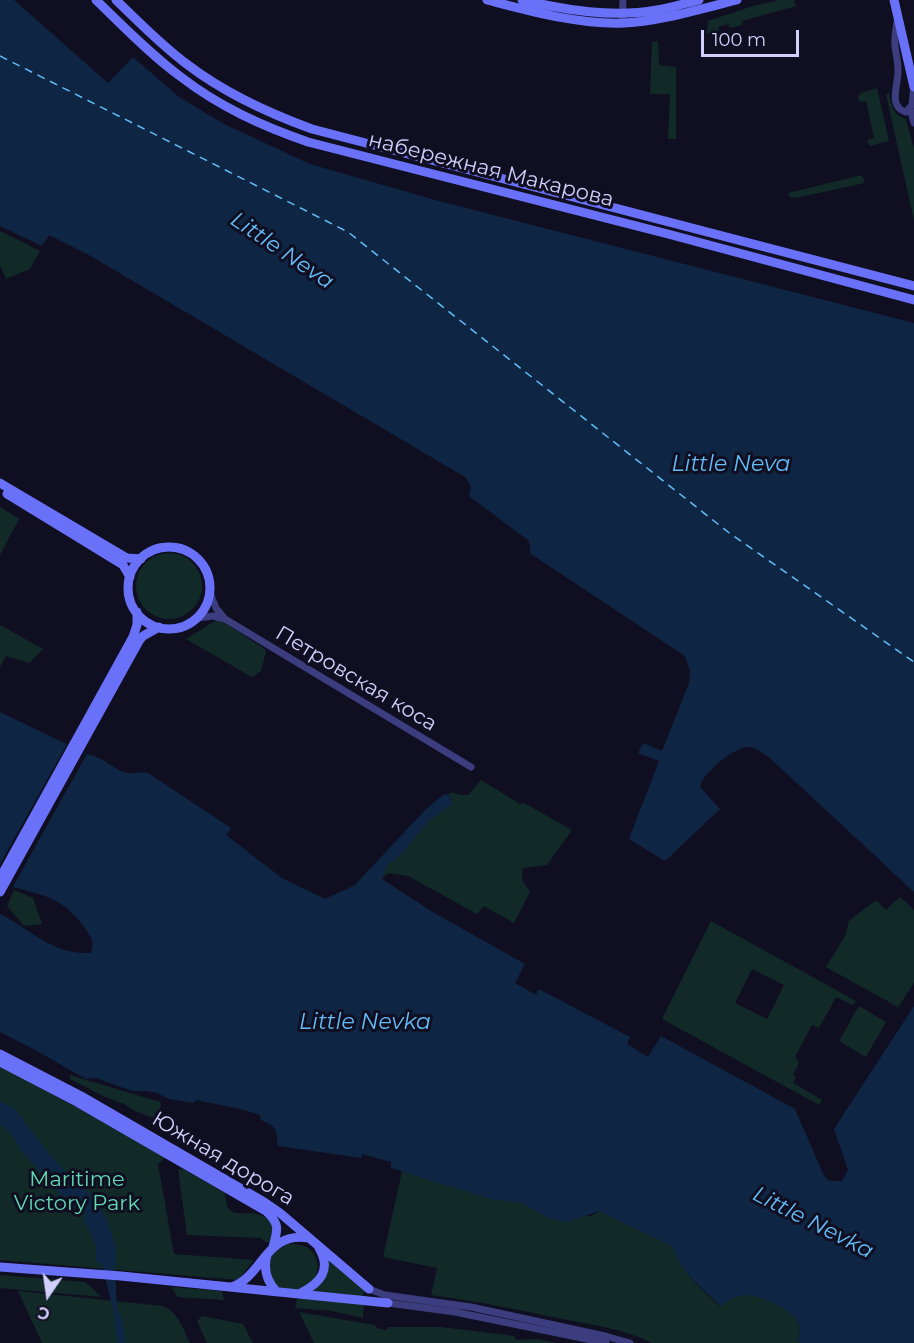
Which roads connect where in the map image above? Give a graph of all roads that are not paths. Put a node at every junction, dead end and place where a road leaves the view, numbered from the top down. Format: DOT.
graph roads {
  1 [pos="96,0"];
  2 [pos="116,0"];
  3 [pos="488,0"];
  4 [pos="522,0"];
  5 [pos="623,0"];
  6 [pos="699,0"];
  7 [pos="737,0"];
  8 [pos="894,0"];
  9 [pos="897,16"];
  10 [pos="622,18"];
  11 [pos="914,86"];
  12 [pos="910,108"];
  13 [pos="914,123"];
  14 [pos="914,286"];
  15 [pos="914,300"];
  16 [pos="0,483"];
  17 [pos="0,490"];
  18 [pos="141,559"];
  19 [pos="130,577"];
  20 [pos="210,592"];
  21 [pos="136,612"];
  22 [pos="197,618"];
  23 [pos="225,619"];
  24 [pos="159,627"];
  25 [pos="76,749"];
  26 [pos="471,767"];
  27 [pos="0,878"];
  28 [pos="0,892"];
  29 [pos="0,1054"];
  30 [pos="0,1062"];
  31 [pos="310,1238"];
  32 [pos="318,1245"];
  33 [pos="270,1250"];
  34 [pos="0,1267"];
  35 [pos="232,1287"];
  36 [pos="369,1289"];
  37 [pos="276,1291"];
  38 [pos="300,1294"];
  39 [pos="388,1303"];
  40 [pos="606,1343"];
  41 [pos="630,1343"];
  1 -- 15 [label="street, набережная Макарова"];
  2 -- 14 [label="street, набережная Макарова"];
  3 -- 10 [label="street"];
  4 -- 10 [label="street"];
  5 -- 10 [label="street"];
  6 -- 10 [label="street"];
  7 -- 10 [label="street"];
  8 -- 9 [label="street"];
  9 -- 11 [label="street"];
  9 -- 12 [label="street"];
  11 -- 12 [label="street"];
  12 -- 13 [label="street"];
  16 -- 18 [label="street"];
  17 -- 19 [label="street"];
  18 -- 19 [label="street"];
  18 -- 20 [label="street"];
  19 -- 21 [label="street"];
  20 -- 22 [label="street"];
  20 -- 23 [label="street, Петровская коса"];
  21 -- 24 [label="street"];
  21 -- 25 [label="street"];
  22 -- 23 [label="street, Петровская коса"];
  22 -- 24 [label="street"];
  23 -- 26 [label="street, Петровская коса"];
  24 -- 25 [label="street"];
  25 -- 27 [label="street"];
  25 -- 28 [label="street"];
  29 -- 31 [label="street, Южная дорога"];
  30 -- 33 [label="street, Южная дорога"];
  31 -- 32 [label="street, Южная дорога"];
  31 -- 33 [label="street"];
  32 -- 36 [label="street, Южная дорога"];
  32 -- 38 [label="street"];
  33 -- 35 [label="street"];
  33 -- 37 [label="street"];
  34 -- 35 [label="street"];
  35 -- 37 [label="street"];
  36 -- 41 [label="street, Южная дорога"];
  37 -- 38 [label="street"];
  38 -- 39 [label="street"];
  39 -- 40 [label="street"];
}
